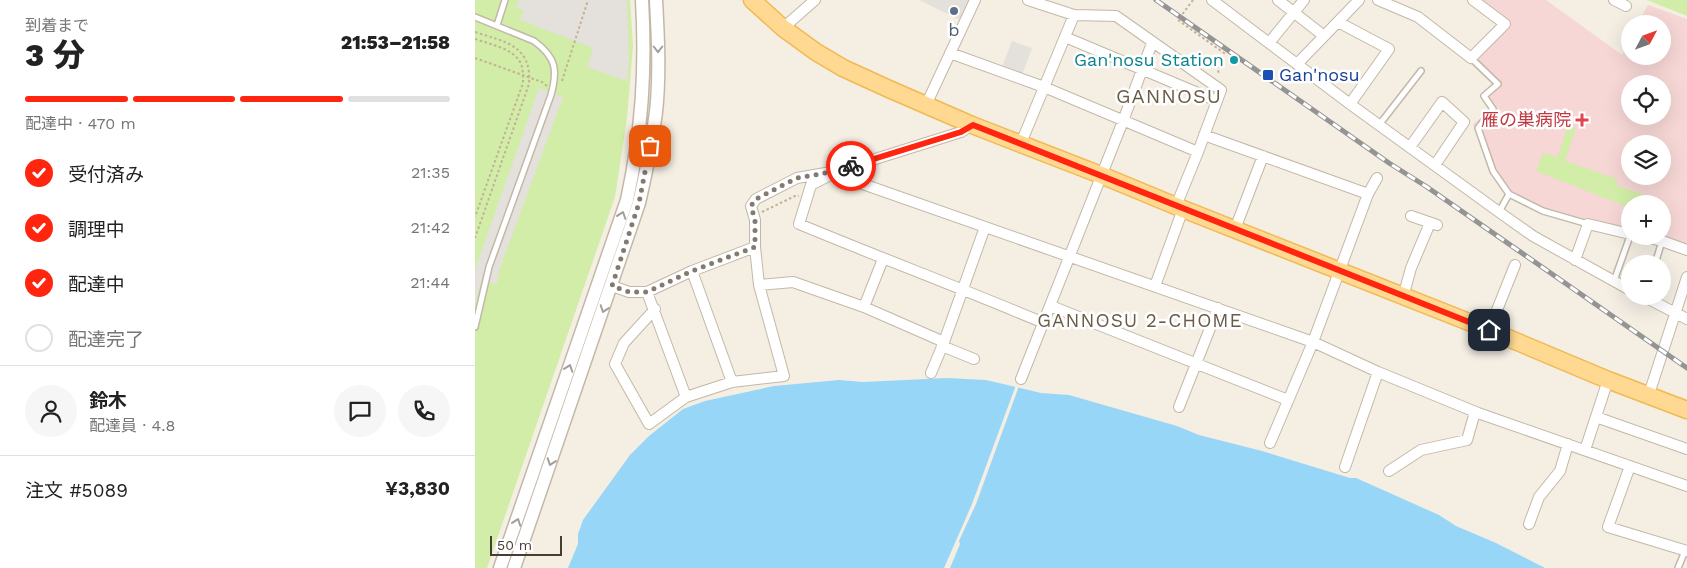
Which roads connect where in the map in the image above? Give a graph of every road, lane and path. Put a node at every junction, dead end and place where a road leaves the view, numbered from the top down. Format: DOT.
graph roads {
  1 [pos="505,0"];
  2 [pos="642,0"];
  3 [pos="656,0"];
  4 [pos="752,0"];
  5 [pos="815,0"];
  6 [pos="975,0"];
  7 [pos="1028,0"];
  8 [pos="1193,0"];
  9 [pos="1212,0"];
  10 [pos="1278,0"];
  11 [pos="1304,0"];
  12 [pos="1359,0"];
  13 [pos="1378,0"];
  14 [pos="1473,0"];
  15 [pos="1614,0"];
  16 [pos="1626,6"];
  17 [pos="1294,14"];
  18 [pos="1074,15"];
  19 [pos="475,17"];
  20 [pos="1337,22"];
  21 [pos="497,25"];
  22 [pos="783,28"];
  23 [pos="475,32"];
  24 [pos="1324,36"];
  25 [pos="1065,37"];
  26 [pos="475,39"];
  27 [pos="1152,42"];
  28 [pos="1269,43"];
  29 [pos="950,53"];
  30 [pos="1471,58"];
  31 [pos="1297,64"];
  32 [pos="1142,69"];
  33 [pos="1421,71"];
  34 [pos="1044,87"];
  35 [pos="1221,90"];
  36 [pos="1217,100"];
  37 [pos="1350,104"];
  38 [pos="926,105"];
  39 [pos="1123,120"];
  40 [pos="973,125"];
  41 [pos="1379,125"];
  42 [pos="1205,134"];
  43 [pos="1021,144"];
  44 [pos="1410,147"];
  45 [pos="1198,152"];
  46 [pos="1263,156"];
  47 [pos="1435,165"];
  48 [pos="837,171"];
  49 [pos="1101,174"];
  50 [pos="1377,178"];
  51 [pos="1368,194"];
  52 [pos="1509,194"];
  53 [pos="809,196"];
  54 [pos="1180,207"];
  55 [pos="1499,212"];
  56 [pos="753,216"];
  57 [pos="1411,216"];
  58 [pos="475,217"];
  59 [pos="1588,224"];
  60 [pos="985,228"];
  61 [pos="1235,229"];
  62 [pos="1621,233"];
  63 [pos="475,238"];
  64 [pos="1671,244"];
  65 [pos="1627,245"];
  66 [pos="755,247"];
  67 [pos="1687,250"];
  68 [pos="1070,258"];
  69 [pos="883,259"];
  70 [pos="1575,260"];
  71 [pos="1515,265"];
  72 [pos="692,271"];
  73 [pos="1341,271"];
  74 [pos="1687,277"];
  75 [pos="1614,281"];
  76 [pos="759,285"];
  77 [pos="1621,285"];
  78 [pos="612,286"];
  79 [pos="1155,286"];
  80 [pos="964,289"];
  81 [pos="647,292"];
  82 [pos="1403,297"];
  83 [pos="1660,305"];
  84 [pos="1051,306"];
  85 [pos="864,307"];
  86 [pos="1218,308"];
  87 [pos="655,309"];
  88 [pos="1675,313"];
  89 [pos="1687,319"];
  90 [pos="1044,323"];
  91 [pos="475,327"];
  92 [pos="1489,330"];
  93 [pos="1313,342"];
  94 [pos="943,344"];
  95 [pos="974,358"];
  96 [pos="1196,363"];
  97 [pos="1378,372"];
  98 [pos="931,373"];
  99 [pos="1021,379"];
  100 [pos="1608,380"];
  101 [pos="732,382"];
  102 [pos="1649,394"];
  103 [pos="686,397"];
  104 [pos="1288,400"];
  105 [pos="1179,407"];
  106 [pos="1687,410"];
  107 [pos="1475,412"];
  108 [pos="1596,417"];
  109 [pos="1270,443"];
  110 [pos="1568,444"];
  111 [pos="1687,449"];
  112 [pos="1585,450"];
  113 [pos="1630,466"];
  114 [pos="1345,467"];
  115 [pos="1389,471"];
  116 [pos="1687,486"];
  117 [pos="1529,524"];
  118 [pos="1686,551"];
  119 [pos="501,568"];
  120 [pos="514,568"];
  121 [pos="1678,568"];
  1 -- 21 [label="lane"];
  119 -- 2 [label="street, one-way"];
  3 -- 78 [label="street, one-way"];
  4 -- 22 [label="main road"];
  5 -- 22 [label="street"];
  6 -- 29 [label="street"];
  7 -- 18 [label="street"];
  8 -- 35 [label="path"];
  9 -- 28 [label="street"];
  10 -- 17 [label="street"];
  11 -- 17 [label="street"];
  12 -- 20 [label="street"];
  13 -- 30 [label="street"];
  14 -- 30 [label="street"];
  15 -- 16 [label="street"];
  17 -- 24 [label="street"];
  17 -- 28 [label="street"];
  18 -- 25 [label="street"];
  18 -- 27 [label="street"];
  19 -- 21 [label="lane"];
  20 -- 24 [label="street"];
  20 -- 37 [label="street"];
  21 -- 91 [label="lane"];
  22 -- 38 [label="main road"];
  23 -- 63 [label="path"];
  24 -- 31 [label="street"];
  25 -- 32 [label="street"];
  25 -- 34 [label="street"];
  26 -- 58 [label="path"];
  27 -- 32 [label="street"];
  27 -- 35 [label="street"];
  28 -- 31 [label="street"];
  29 -- 34 [label="street"];
  29 -- 38 [label="street"];
  30 -- 52 [label="lane"];
  31 -- 37 [label="street"];
  32 -- 36 [label="street"];
  32 -- 39 [label="street"];
  33 -- 41 [label="lane"];
  34 -- 39 [label="street"];
  34 -- 43 [label="street"];
  35 -- 36 [label="street"];
  36 -- 42 [label="street"];
  37 -- 41 [label="street"];
  38 -- 40 [label="main road"];
  39 -- 45 [label="street"];
  39 -- 49 [label="street"];
  40 -- 43 [label="main road"];
  40 -- 48 [label="street"];
  41 -- 44 [label="street"];
  42 -- 45 [label="street"];
  42 -- 46 [label="street"];
  43 -- 49 [label="main road"];
  44 -- 47 [label="street"];
  44 -- 47 [label="street"];
  45 -- 54 [label="street"];
  46 -- 51 [label="street"];
  46 -- 61 [label="street"];
  47 -- 55 [label="street"];
  48 -- 53 [label="street"];
  48 -- 56 [label="street"];
  48 -- 60 [label="street"];
  49 -- 54 [label="main road"];
  49 -- 68 [label="street"];
  50 -- 51 [label="street"];
  51 -- 73 [label="street"];
  52 -- 55 [label="lane"];
  52 -- 59 [label="lane"];
  53 -- 56 [label="path"];
  53 -- 69 [label="street"];
  54 -- 61 [label="main road"];
  54 -- 79 [label="street"];
  55 -- 70 [label="street"];
  56 -- 66 [label="street"];
  57 -- 82 [label="street"];
  59 -- 62 [label="street"];
  59 -- 70 [label="street"];
  60 -- 68 [label="street"];
  60 -- 80 [label="street"];
  61 -- 73 [label="main road"];
  64 -- 67 [label="street"];
  65 -- 75 [label="lane"];
  66 -- 72 [label="street"];
  66 -- 76 [label="street"];
  68 -- 79 [label="street"];
  68 -- 84 [label="street"];
  69 -- 80 [label="street"];
  69 -- 85 [label="street"];
  70 -- 75 [label="street"];
  71 -- 92 [label="street"];
  72 -- 81 [label="street"];
  72 -- 101 [label="street"];
  73 -- 82 [label="main road"];
  73 -- 93 [label="street"];
  74 -- 88 [label="street"];
  75 -- 77 [label="street"];
  76 -- 85 [label="street"];
  76 -- 101 [label="street"];
  78 -- 81 [label="street"];
  78 -- 120 [label="street, one-way"];
  79 -- 86 [label="street"];
  80 -- 90 [label="street"];
  80 -- 94 [label="street"];
  81 -- 87 [label="street"];
  82 -- 92 [label="main road"];
  83 -- 88 [label="street"];
  84 -- 90 [label="street"];
  84 -- 96 [label="street"];
  85 -- 94 [label="street"];
  86 -- 93 [label="street"];
  86 -- 96 [label="street"];
  87 -- 103 [label="street"];
  87 -- 103 [label="street"];
  88 -- 89 [label="street"];
  88 -- 102 [label="street"];
  90 -- 99 [label="street"];
  92 -- 100 [label="main road"];
  93 -- 97 [label="street"];
  93 -- 104 [label="street"];
  94 -- 95 [label="street"];
  94 -- 98 [label="street"];
  96 -- 104 [label="street"];
  96 -- 105 [label="street"];
  97 -- 107 [label="street"];
  97 -- 114 [label="street"];
  100 -- 102 [label="main road"];
  100 -- 108 [label="street"];
  101 -- 103 [label="street"];
  102 -- 106 [label="main road"];
  104 -- 109 [label="street"];
  107 -- 110 [label="street"];
  107 -- 115 [label="street"];
  108 -- 111 [label="street"];
  108 -- 112 [label="street"];
  110 -- 112 [label="street"];
  110 -- 117 [label="street"];
  112 -- 113 [label="street"];
  113 -- 116 [label="street"];
  113 -- 118 [label="street"];
  118 -- 121 [label="lane"];
}
